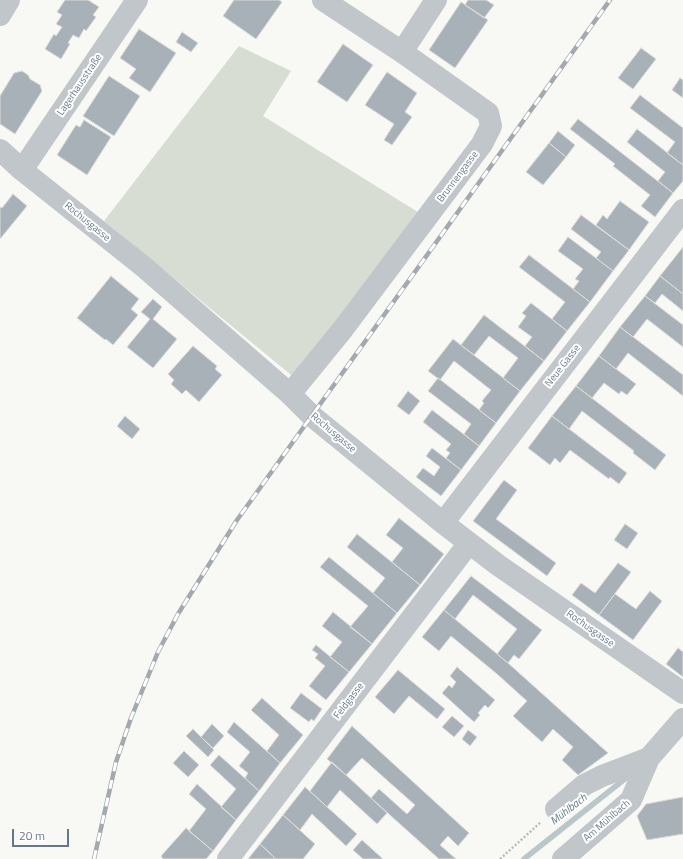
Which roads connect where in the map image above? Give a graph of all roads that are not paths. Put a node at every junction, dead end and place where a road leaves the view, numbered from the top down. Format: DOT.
graph roads {
  1 [pos="9,0"];
  2 [pos="137,0"];
  3 [pos="323,0"];
  4 [pos="436,0"];
  5 [pos="0,15"];
  6 [pos="402,52"];
  7 [pos="0,150"];
  8 [pos="22,170"];
  9 [pos="683,210"];
  10 [pos="290,394"];
  11 [pos="443,523"];
  12 [pos="469,543"];
  13 [pos="683,693"];
  14 [pos="683,719"];
  15 [pos="649,758"];
  16 [pos="556,809"];
  17 [pos="228,859"];
  18 [pos="563,859"];
  1 -- 5 [label="street"];
  2 -- 8 [label="street, Lagerhausstraße"];
  3 -- 6 [label="street, Brunnengasse"];
  4 -- 6 [label="street"];
  6 -- 10 [label="street, Brunnengasse"];
  7 -- 8 [label="street, Rochusgasse"];
  8 -- 10 [label="street, Rochusgasse"];
  9 -- 11 [label="street, Neue Gasse"];
  10 -- 11 [label="street, Rochusgasse"];
  11 -- 12 [label="street, Rochusgasse"];
  12 -- 13 [label="street, Rochusgasse"];
  12 -- 17 [label="street, Feldgasse"];
  14 -- 15 [label="street, Am Mühlbach"];
  15 -- 16 [label="street"];
  15 -- 18 [label="street, Am Mühlbach"];
}
